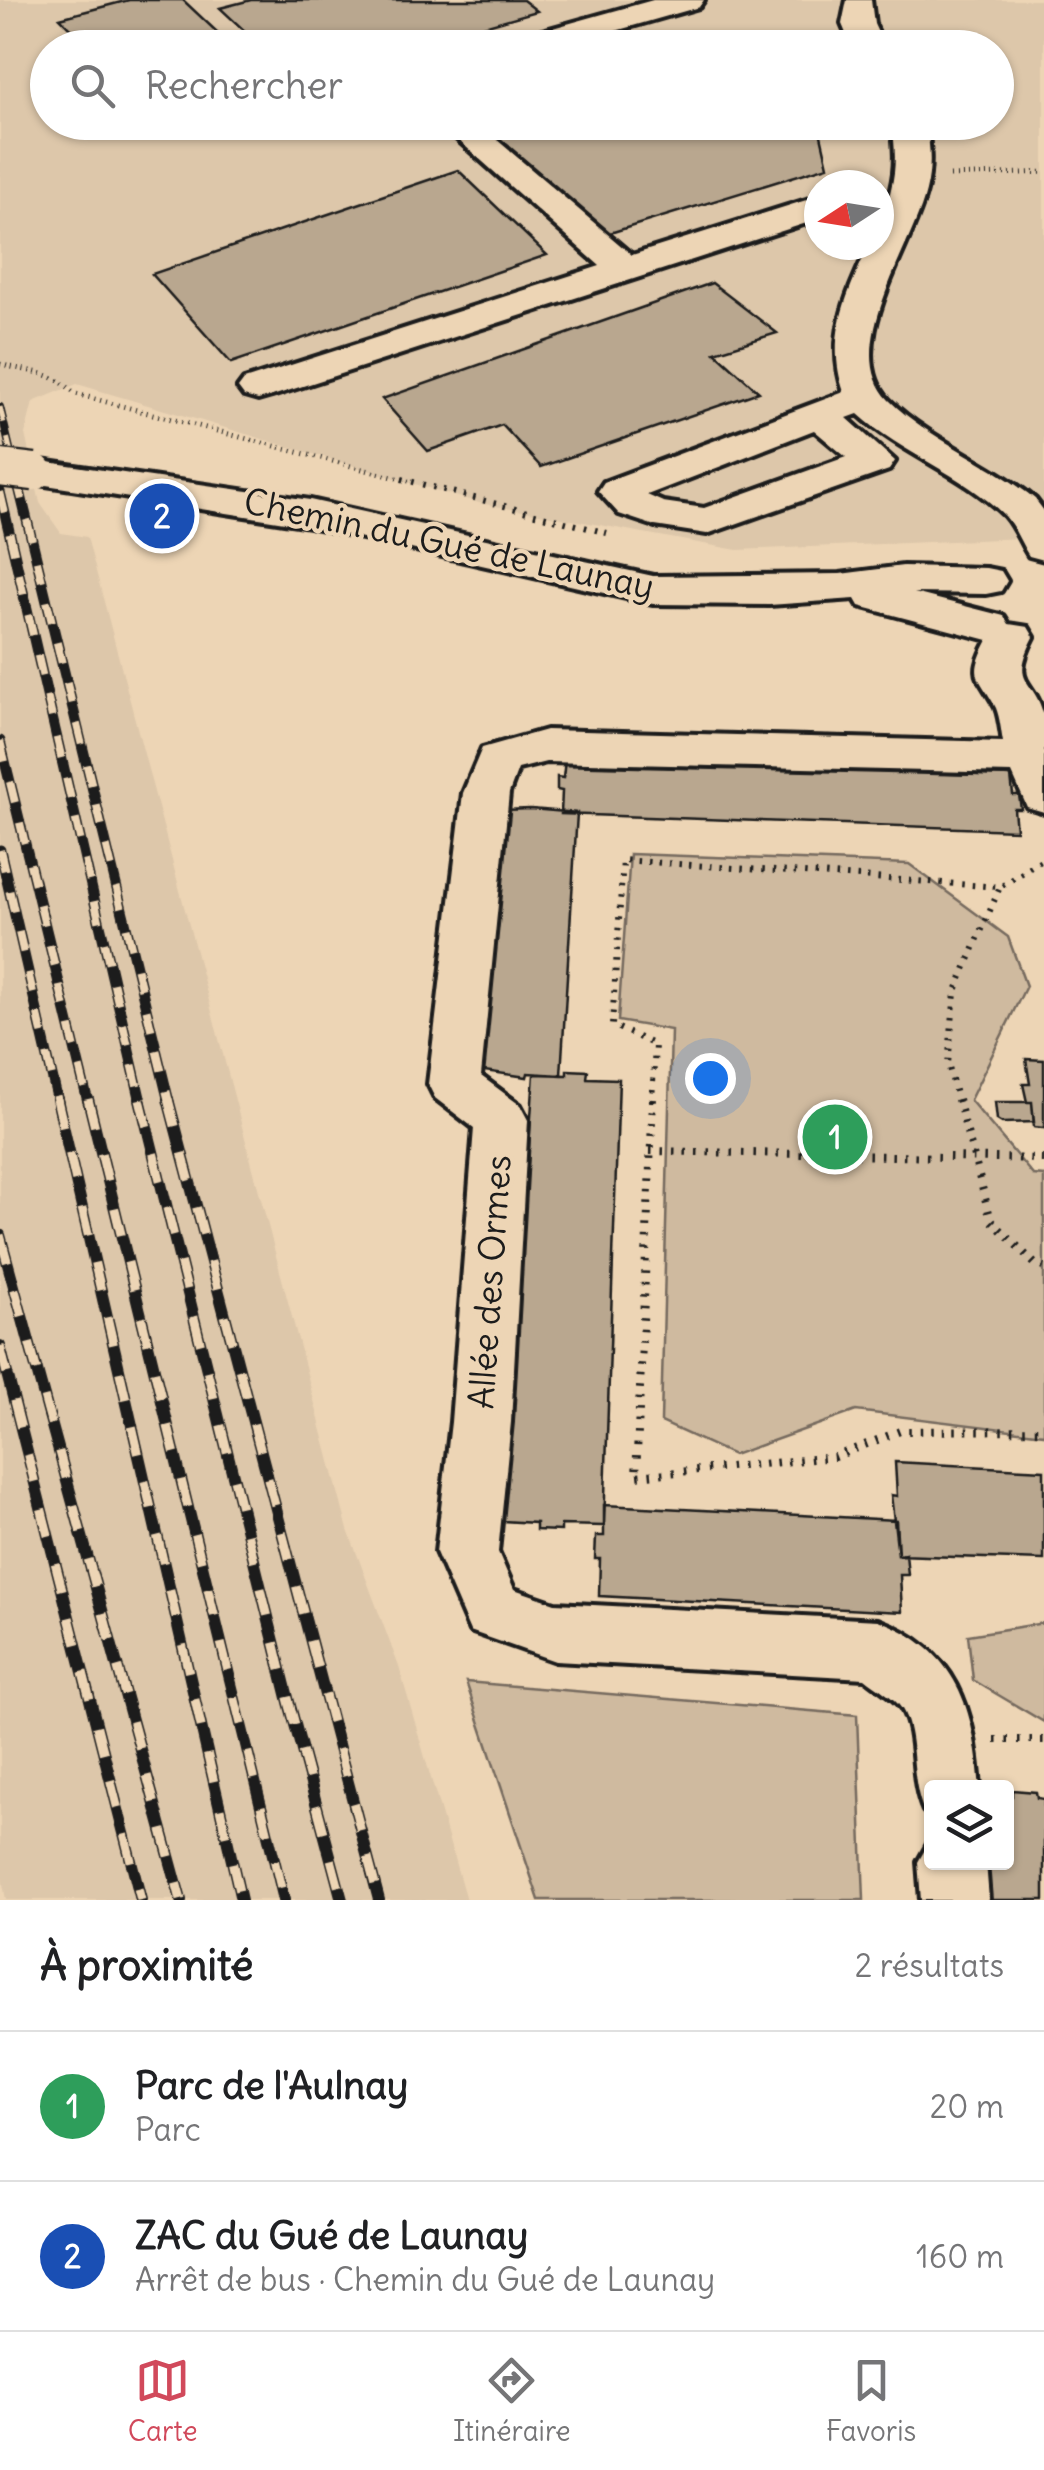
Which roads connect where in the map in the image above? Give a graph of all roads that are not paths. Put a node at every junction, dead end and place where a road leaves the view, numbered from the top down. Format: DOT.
graph roads {
  1 [pos="688,0"];
  2 [pos="861,2"];
  3 [pos="582,30"];
  4 [pos="861,30"];
  5 [pos="476,140"];
  6 [pos="913,140"];
  7 [pos="900,187"];
  8 [pos="804,212"];
  9 [pos="626,269"];
  10 [pos="258,388"];
  11 [pos="866,397"];
  12 [pos="819,414"];
  13 [pos="17,470"];
  14 [pos="994,490"];
  15 [pos="1044,547"];
  16 [pos="1044,574"];
  17 [pos="991,578"];
  18 [pos="840,588"];
  19 [pos="1025,638"];
  20 [pos="1037,777"];
  21 [pos="946,1780"];
  22 [pos="952,1870"];
  23 [pos="954,1900"];
  1 -- 3 [label="street"];
  2 -- 4 [label="street"];
  5 -- 9 [label="street"];
  6 -- 7 [label="street"];
  7 -- 11 [label="street"];
  8 -- 9 [label="street"];
  9 -- 10 [label="street"];
  11 -- 12 [label="street"];
  11 -- 14 [label="street"];
  12 -- 12 [label="street"];
  13 -- 18 [label="street, Chemin du Gué de Launay"];
  14 -- 15 [label="street"];
  14 -- 17 [label="street"];
  16 -- 17 [label="street, Chemin du Gué de Launay"];
  17 -- 18 [label="street, Chemin du Gué de Launay"];
  17 -- 19 [label="street"];
  18 -- 19 [label="street, Chemin du Gué de Launay"];
  19 -- 20 [label="street"];
  20 -- 21 [label="street, Allée des Ormes"];
  22 -- 23 [label="street"];
}
